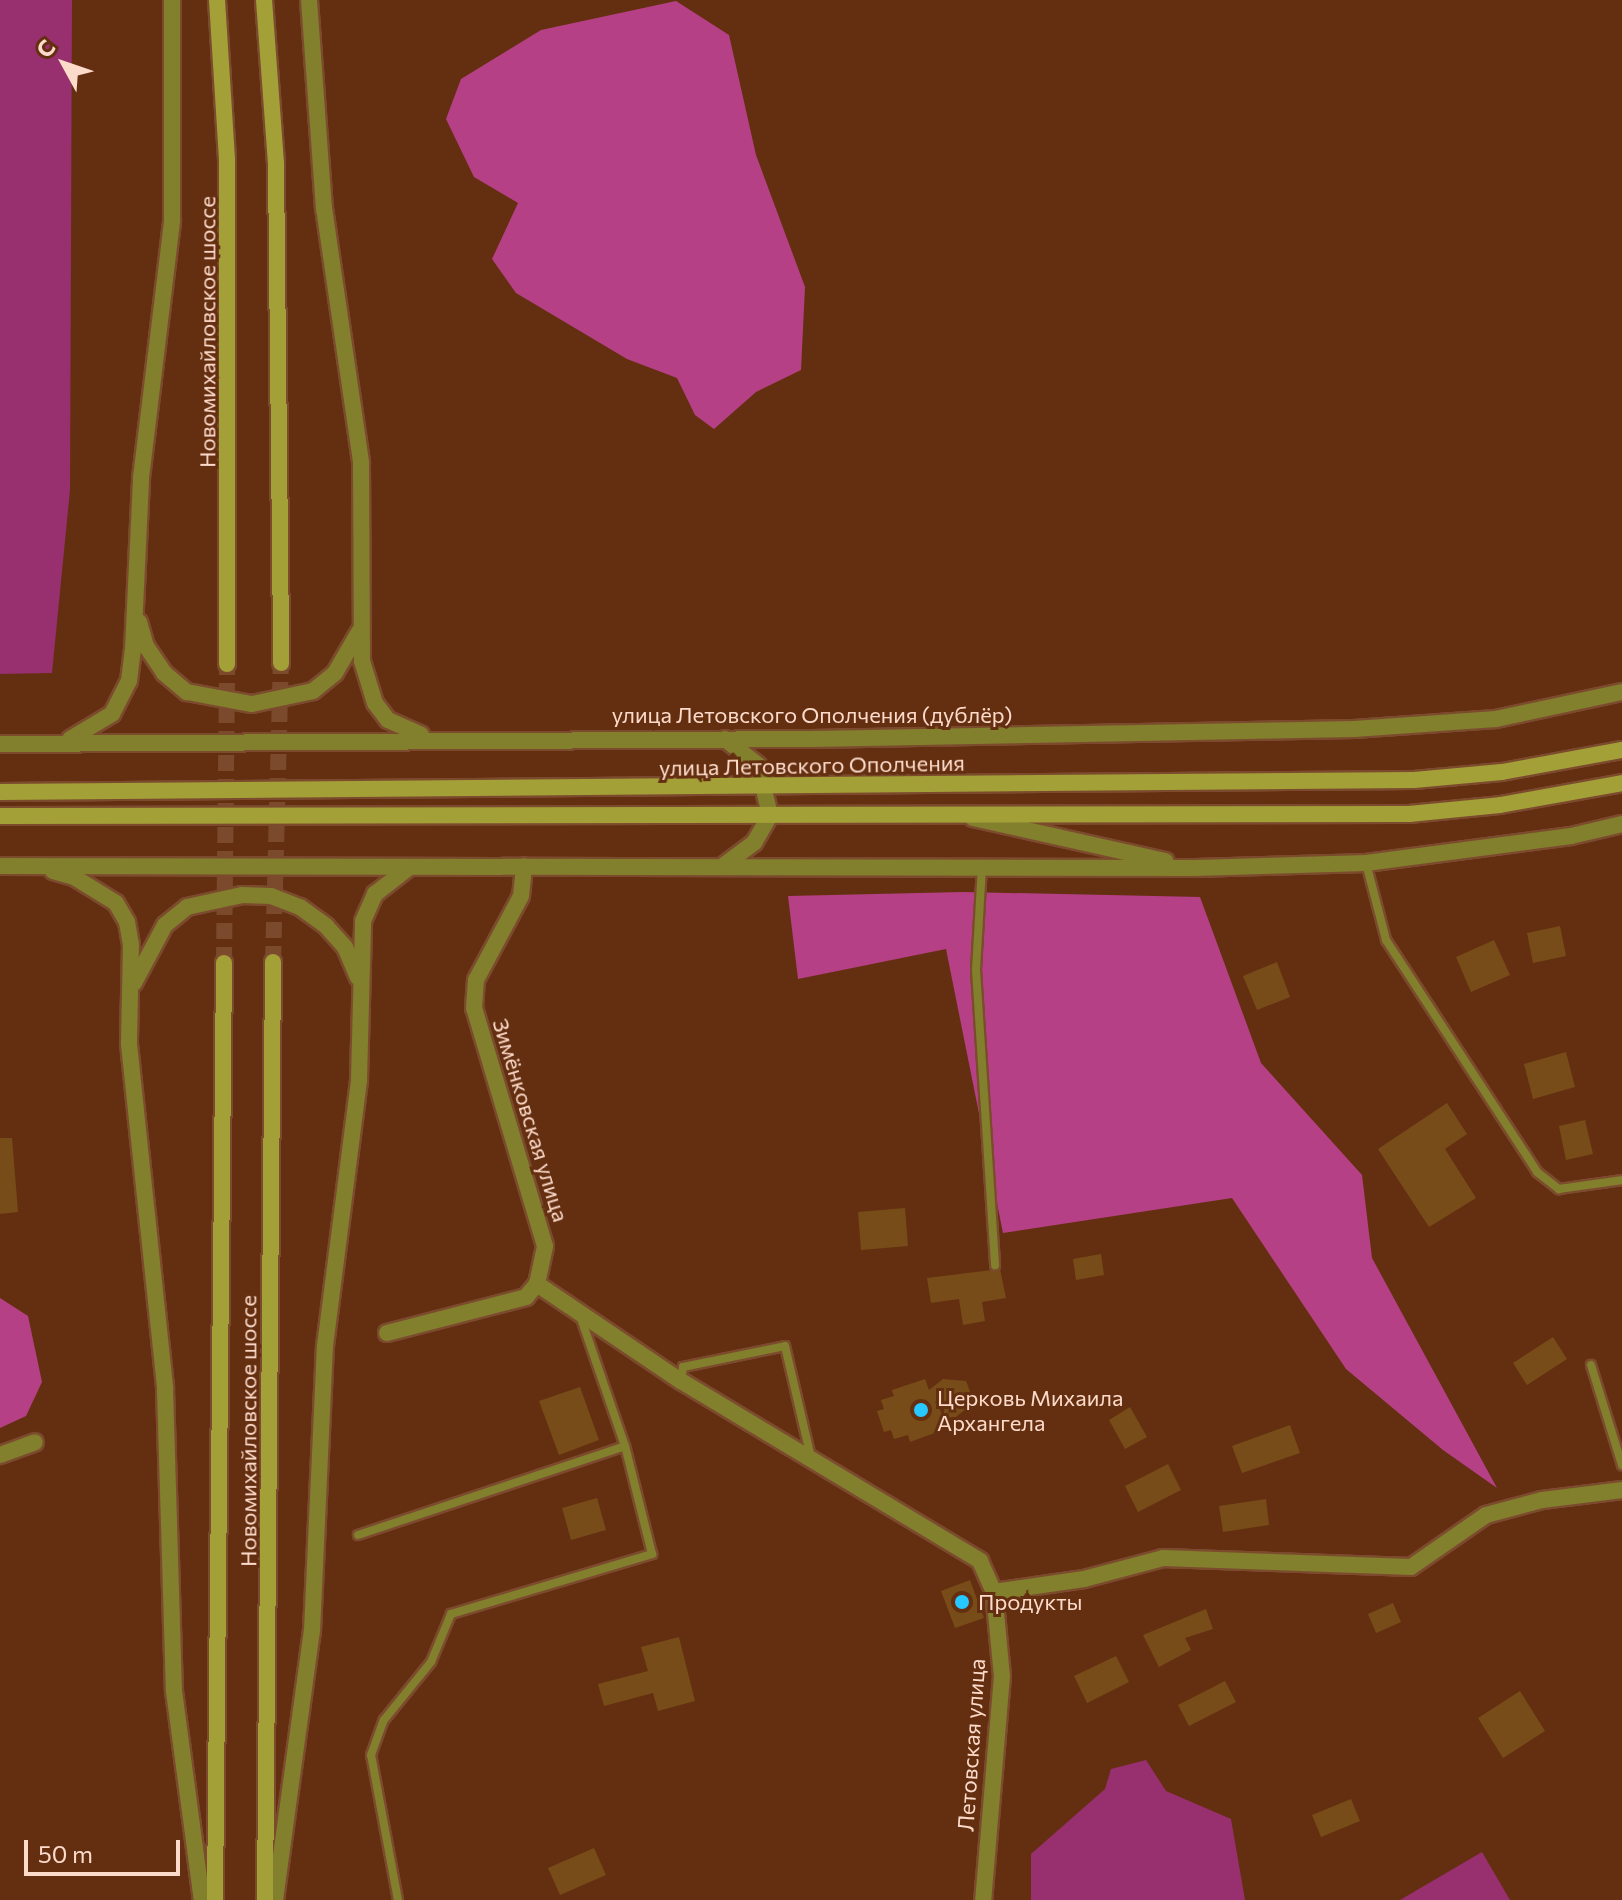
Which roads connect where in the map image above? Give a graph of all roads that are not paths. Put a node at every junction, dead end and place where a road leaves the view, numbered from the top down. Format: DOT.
graph roads {
  1 [pos="172,0"];
  2 [pos="217,0"];
  3 [pos="264,0"];
  4 [pos="309,0"];
  5 [pos="134,605"];
  6 [pos="362,623"];
  7 [pos="281,663"];
  8 [pos="227,664"];
  9 [pos="1622,692"];
  10 [pos="431,738"];
  11 [pos="725,739"];
  12 [pos="49,743"];
  13 [pos="0,744"];
  14 [pos="1622,750"];
  15 [pos="1622,783"];
  16 [pos="767,788"];
  17 [pos="0,792"];
  18 [pos="951,814"];
  19 [pos="770,815"];
  20 [pos="0,816"];
  21 [pos="1622,824"];
  22 [pos="1366,863"];
  23 [pos="0,866"];
  24 [pos="37,866"];
  25 [pos="416,866"];
  26 [pos="524,866"];
  27 [pos="723,866"];
  28 [pos="982,866"];
  29 [pos="1195,868"];
  30 [pos="273,962"];
  31 [pos="224,963"];
  32 [pos="360,982"];
  33 [pos="131,992"];
  34 [pos="1622,1180"];
  35 [pos="995,1265"];
  36 [pos="537,1284"];
  37 [pos="579,1312"];
  38 [pos="387,1333"];
  39 [pos="1591,1365"];
  40 [pos="681,1381"];
  41 [pos="35,1442"];
  42 [pos="625,1446"];
  43 [pos="0,1455"];
  44 [pos="811,1458"];
  45 [pos="1622,1465"];
  46 [pos="1622,1490"];
  47 [pos="358,1535"];
  48 [pos="994,1592"];
  49 [pos="202,1900"];
  50 [pos="215,1900"];
  51 [pos="265,1900"];
  52 [pos="275,1900"];
  53 [pos="398,1900"];
  54 [pos="983,1900"];
  1 -- 5 [label="street"];
  2 -- 8 [label="main road, Новомихайловское шоссе"];
  3 -- 7 [label="main road"];
  4 -- 6 [label="street"];
  5 -- 6 [label="street"];
  5 -- 12 [label="street"];
  6 -- 10 [label="street"];
  9 -- 11 [label="street, улица Летовского Ополчения (дублёр)"];
  10 -- 11 [label="street, улица Летовского Ополчения (дублёр)"];
  10 -- 12 [label="street, улица Летовского Ополчения (дублёр)"];
  11 -- 16 [label="street"];
  12 -- 13 [label="street, улица Летовского Ополчения (дублёр)"];
  14 -- 16 [label="main road, улица Летовского Ополчения"];
  15 -- 18 [label="main road"];
  16 -- 17 [label="main road, улица Летовского Ополчения"];
  16 -- 19 [label="street"];
  18 -- 19 [label="main road"];
  18 -- 29 [label="street"];
  19 -- 20 [label="main road"];
  19 -- 27 [label="street"];
  21 -- 22 [label="street"];
  22 -- 29 [label="street"];
  22 -- 34 [label="lane"];
  23 -- 24 [label="street"];
  24 -- 25 [label="street"];
  24 -- 33 [label="street"];
  25 -- 26 [label="street"];
  25 -- 32 [label="street"];
  26 -- 27 [label="street"];
  26 -- 36 [label="street, Зимёнковская улица"];
  27 -- 28 [label="street"];
  28 -- 29 [label="street"];
  28 -- 35 [label="lane"];
  30 -- 51 [label="main road, Новомихайловское шоссе"];
  31 -- 50 [label="main road, Новомихайловское шоссе"];
  32 -- 33 [label="street"];
  32 -- 52 [label="street"];
  33 -- 49 [label="street"];
  36 -- 37 [label="street"];
  36 -- 38 [label="street"];
  37 -- 40 [label="street"];
  37 -- 42 [label="lane"];
  39 -- 45 [label="lane"];
  40 -- 44 [label="street"];
  40 -- 44 [label="lane"];
  41 -- 43 [label="street"];
  42 -- 47 [label="lane"];
  42 -- 53 [label="lane"];
  44 -- 48 [label="street"];
  46 -- 48 [label="street"];
  48 -- 54 [label="street, Летовская улица"];
}
